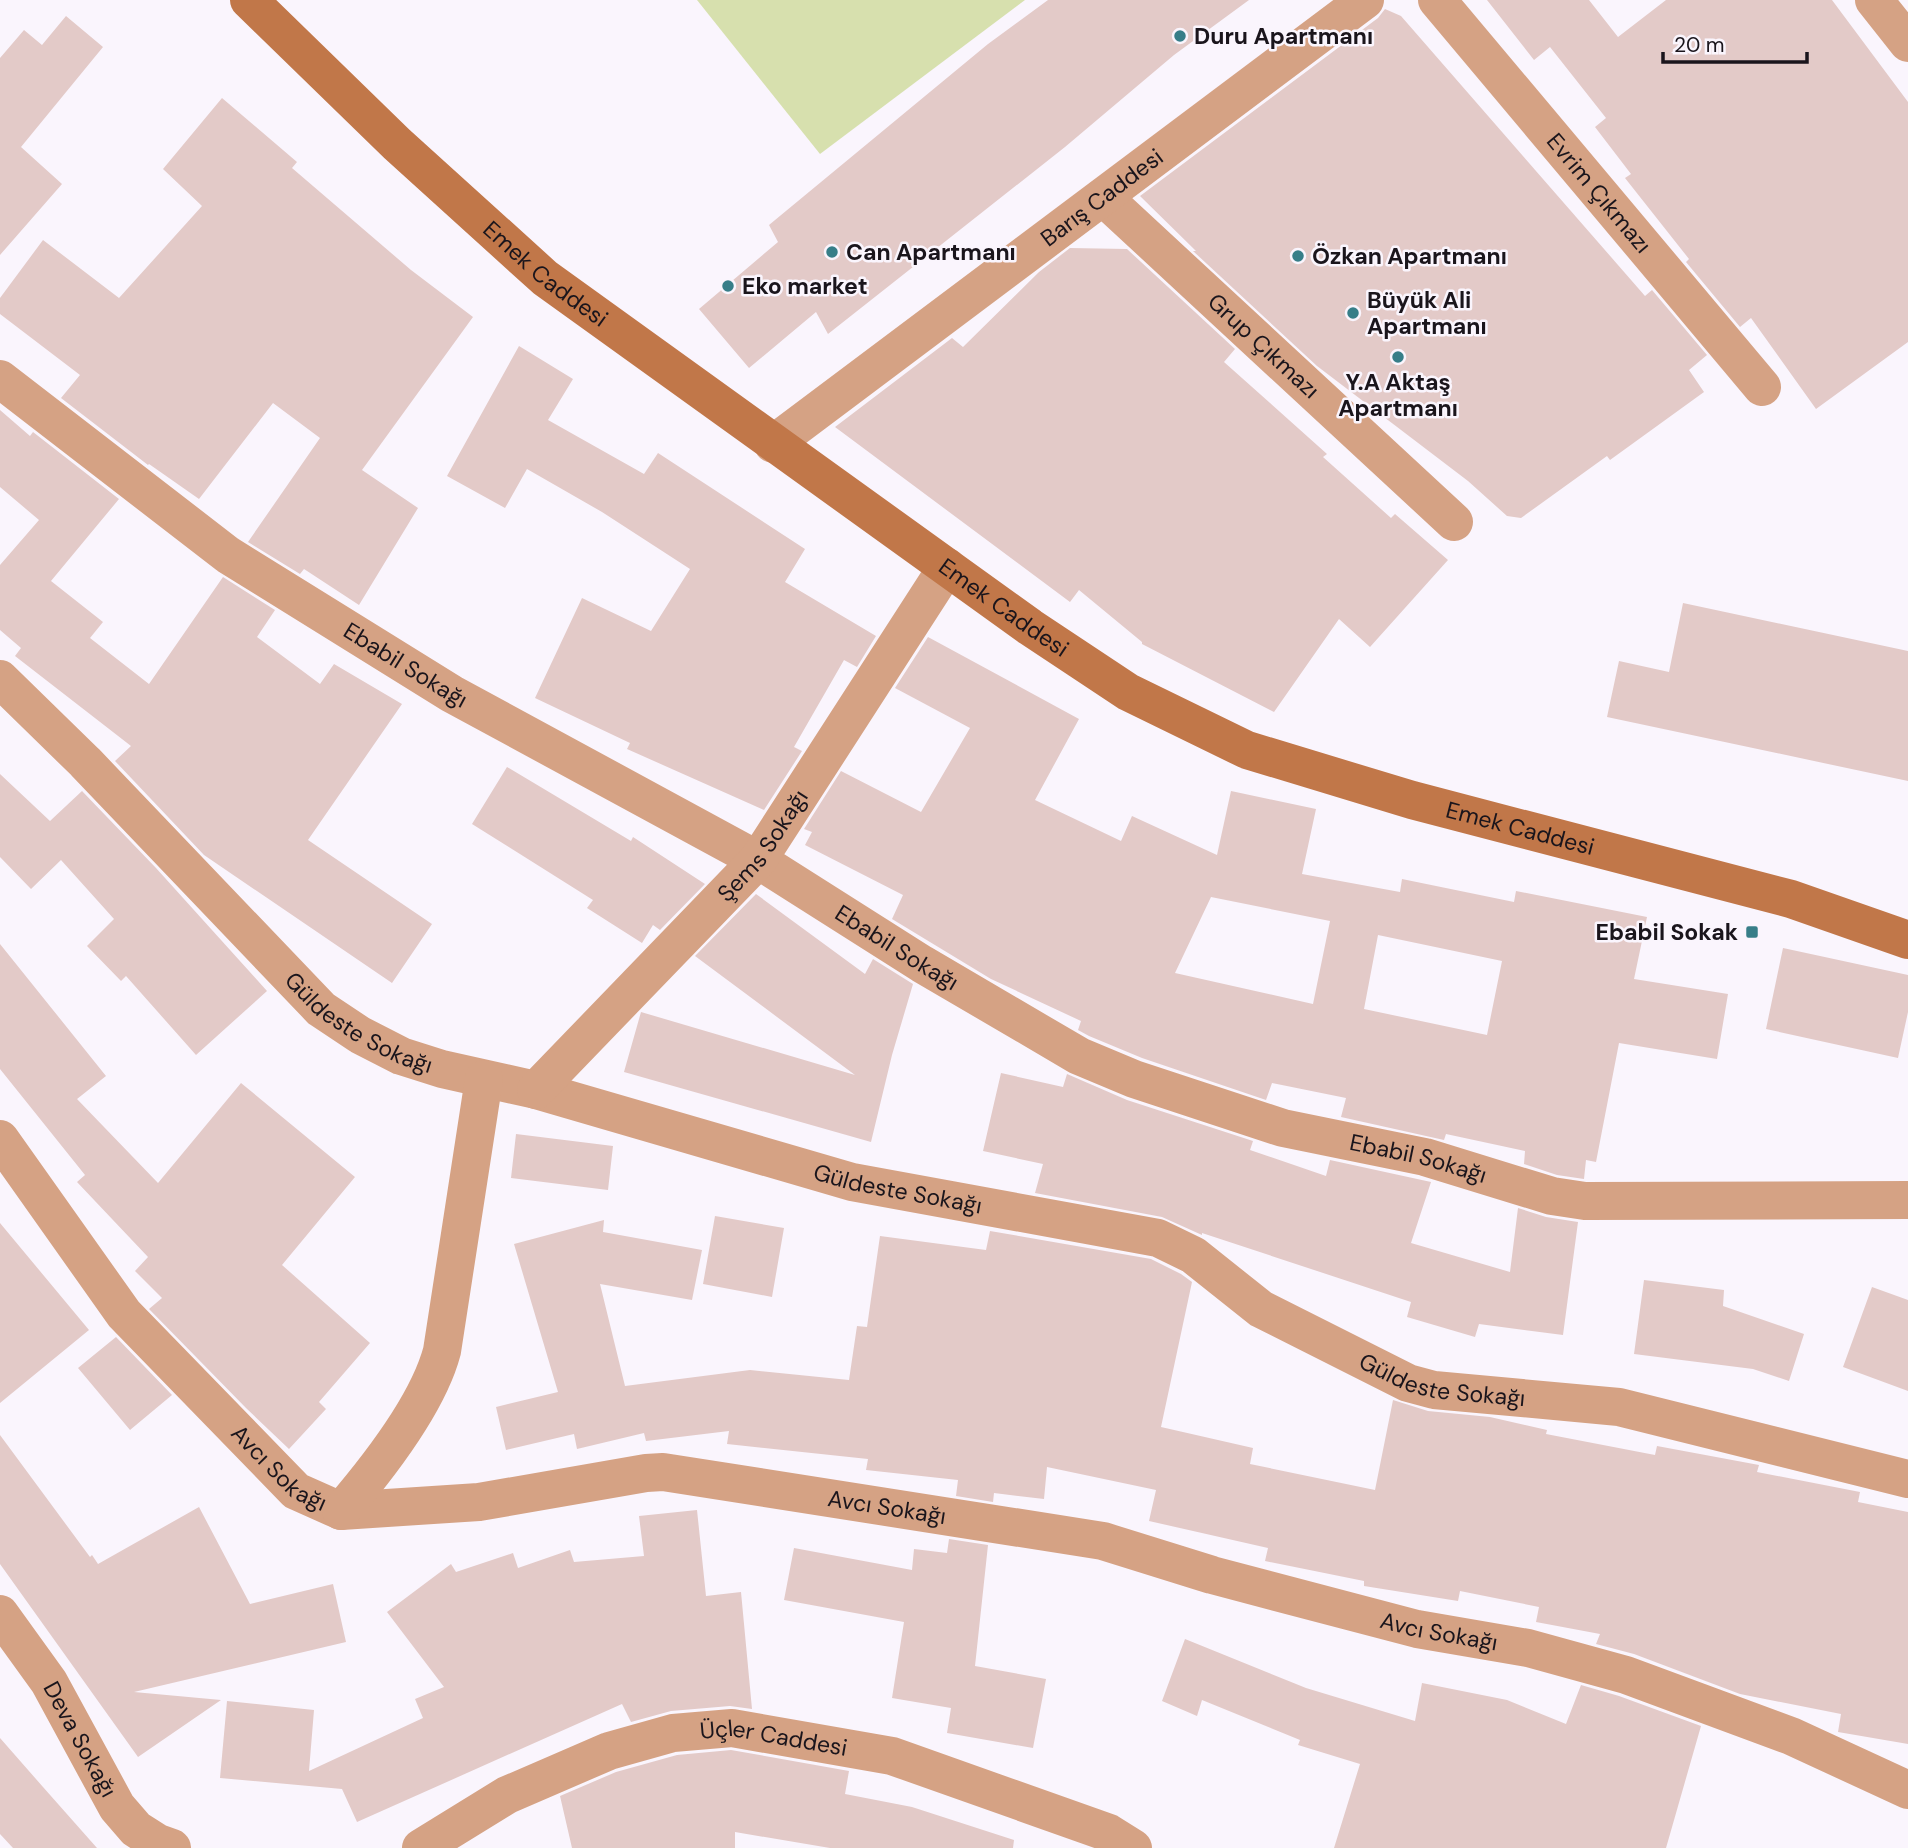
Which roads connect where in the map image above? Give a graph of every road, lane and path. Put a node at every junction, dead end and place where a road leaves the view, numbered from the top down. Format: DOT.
graph roads {
  1 [pos="249,0"];
  2 [pos="1365,0"];
  3 [pos="1437,0"];
  4 [pos="1874,0"];
  5 [pos="1908,43"];
  6 [pos="1103,197"];
  7 [pos="0,379"];
  8 [pos="1762,387"];
  9 [pos="773,444"];
  10 [pos="1454,522"];
  11 [pos="947,567"];
  12 [pos="0,680"];
  13 [pos="758,860"];
  14 [pos="1908,940"];
  15 [pos="484,1079"];
  16 [pos="536,1090"];
  17 [pos="0,1139"];
  18 [pos="1908,1200"];
  19 [pos="1908,1479"];
  20 [pos="341,1511"];
  21 [pos="0,1614"];
  22 [pos="1908,1790"];
  23 [pos="172,1848"];
  24 [pos="421,1848"];
  25 [pos="1133,1848"];
  1 -- 9 [label="street, Emek Caddesi"];
  2 -- 6 [label="street, Barış Caddesi"];
  3 -- 8 [label="street, Evrim Çıkmazı"];
  4 -- 5 [label="street"];
  6 -- 9 [label="street, Barış Caddesi"];
  6 -- 10 [label="street, Grup Çıkmazı"];
  7 -- 13 [label="street, Ebabil Sokağı"];
  9 -- 11 [label="street, Emek Caddesi"];
  11 -- 13 [label="street, Şems Sokağı"];
  11 -- 14 [label="street, Emek Caddesi"];
  12 -- 15 [label="street, Güldeste Sokağı"];
  13 -- 16 [label="street, Şems Sokağı"];
  13 -- 18 [label="street, Ebabil Sokağı"];
  15 -- 16 [label="street, Güldeste Sokağı"];
  15 -- 20 [label="street"];
  16 -- 19 [label="street, Güldeste Sokağı"];
  17 -- 20 [label="street, Avcı Sokağı"];
  20 -- 22 [label="street, Avcı Sokağı"];
  21 -- 23 [label="street, Deva Sokağı"];
  24 -- 25 [label="street, Üçler Caddesi"];
}
